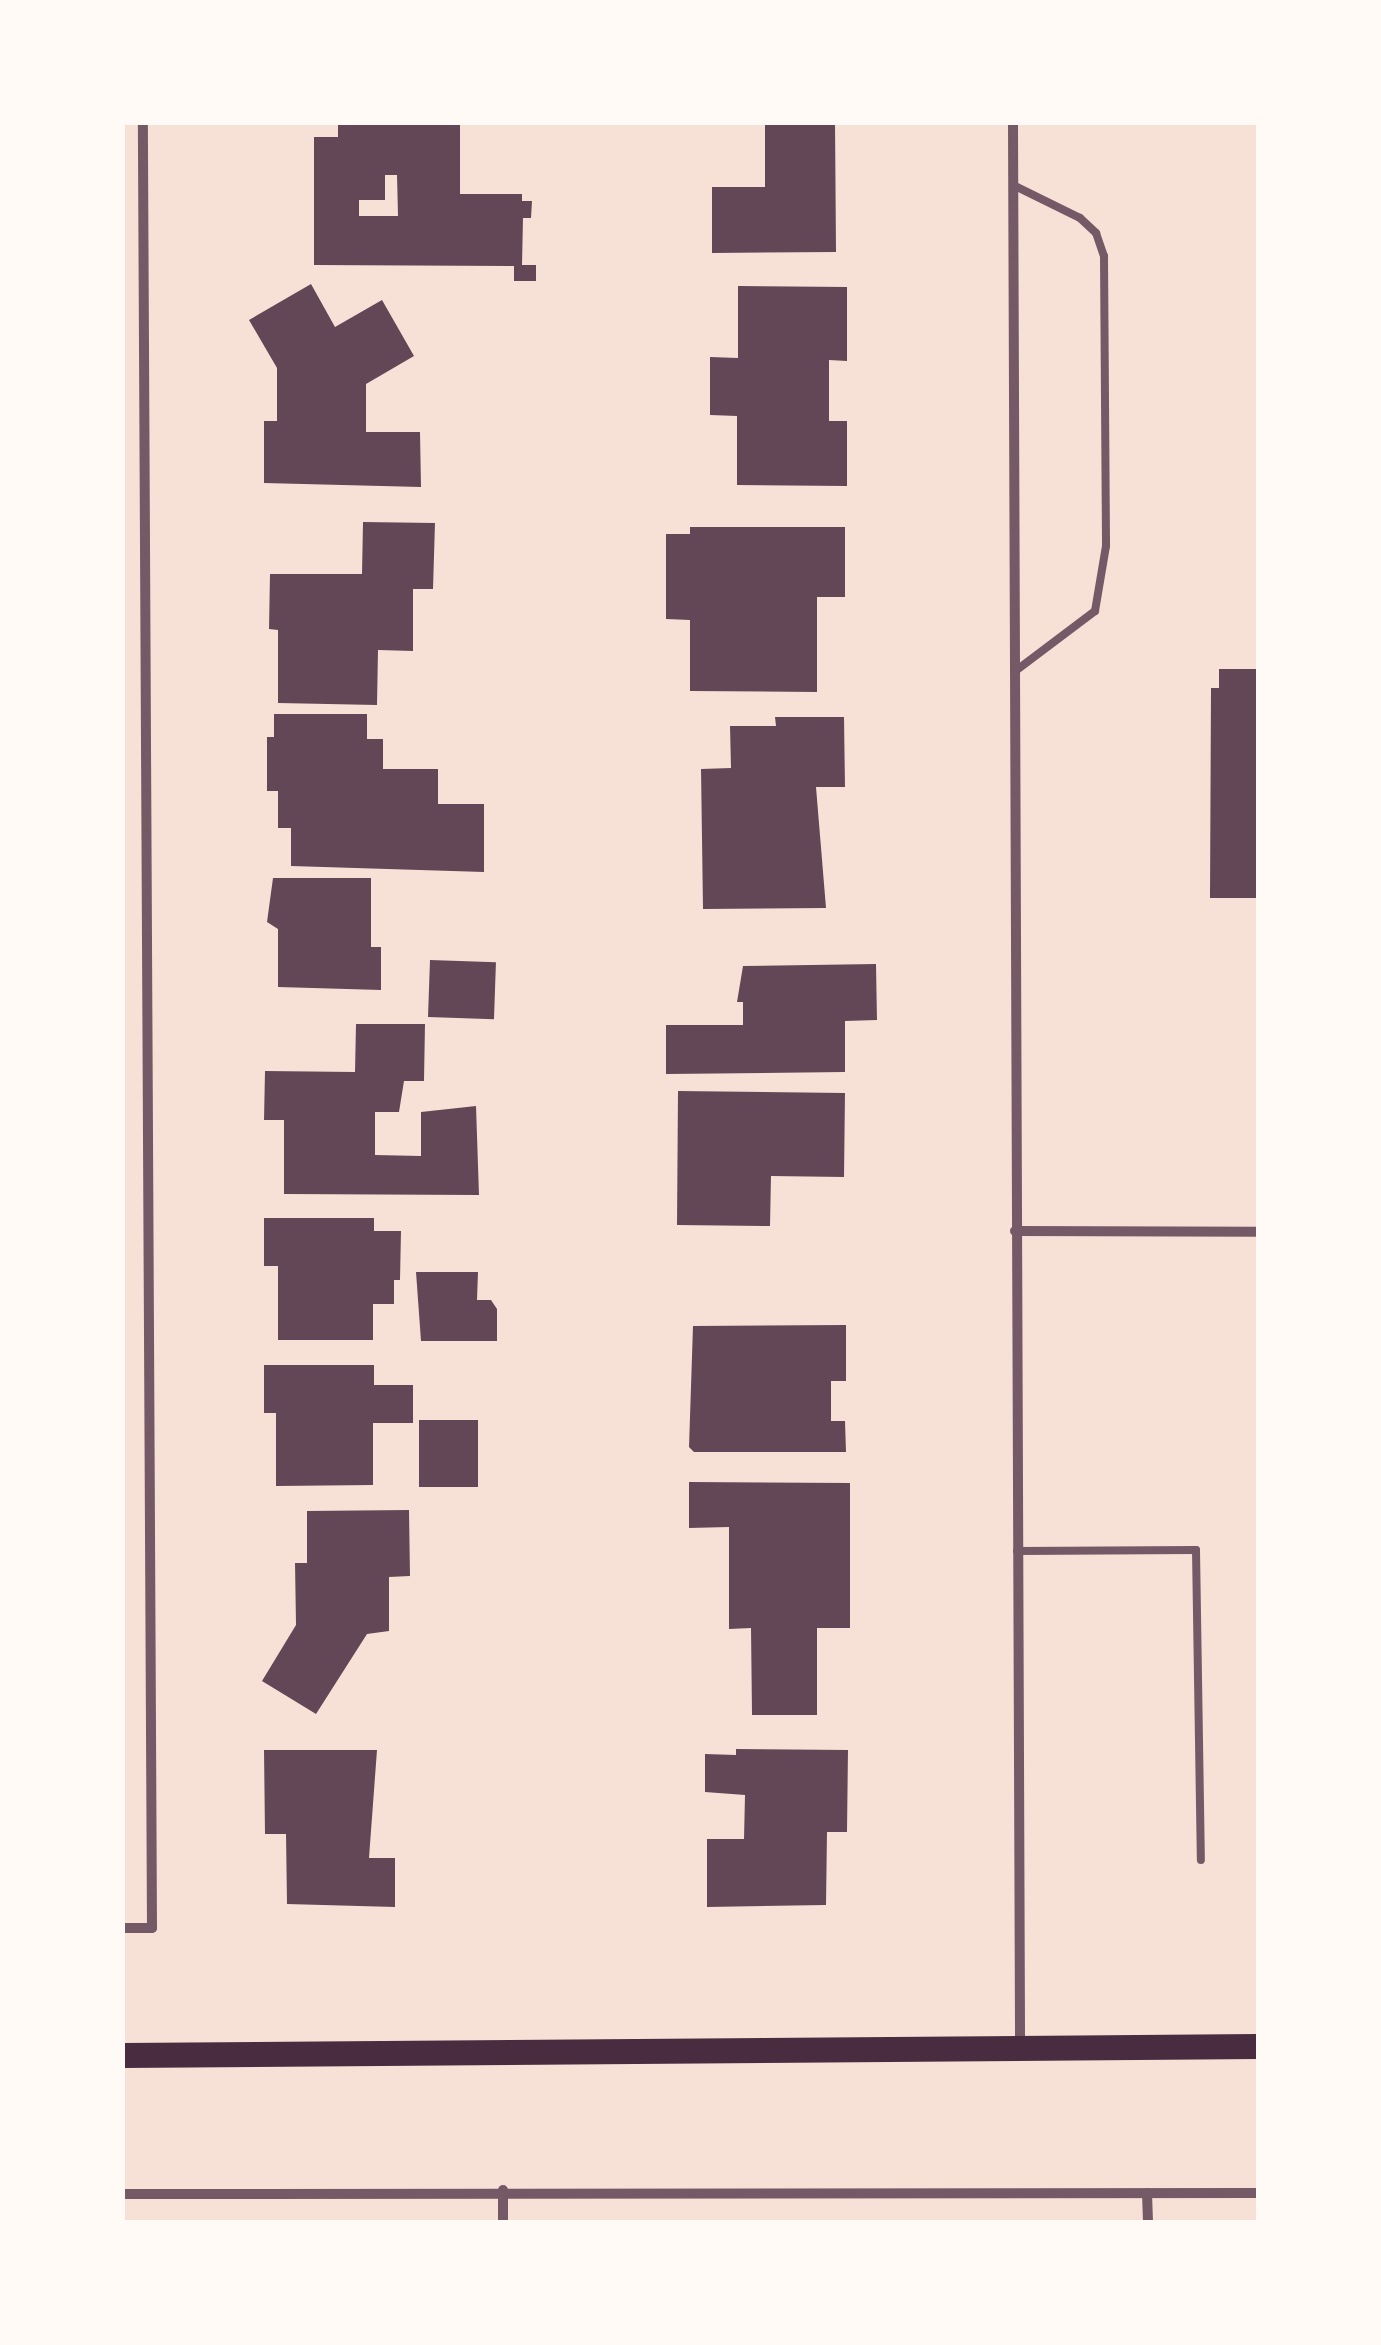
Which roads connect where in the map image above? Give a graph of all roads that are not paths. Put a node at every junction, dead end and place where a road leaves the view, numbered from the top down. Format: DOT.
graph roads {
  1 [pos="143,122"];
  2 [pos="1013,122"];
  3 [pos="1013,185"];
  4 [pos="1014,672"];
  5 [pos="1014,1231"];
  6 [pos="1258,1232"];
  7 [pos="1017,1551"];
  8 [pos="1201,1860"];
  9 [pos="122,1928"];
  10 [pos="1020,2044"];
  11 [pos="1258,2046"];
  12 [pos="122,2055"];
  13 [pos="503,2190"];
  14 [pos="1147,2193"];
  15 [pos="1258,2193"];
  16 [pos="122,2194"];
  17 [pos="503,2222"];
  18 [pos="1148,2222"];
  1 -- 9 [label="street"];
  2 -- 3 [label="street"];
  3 -- 4 [label="street"];
  3 -- 4 [label="lane"];
  4 -- 5 [label="street"];
  5 -- 6 [label="street"];
  5 -- 7 [label="street"];
  7 -- 8 [label="lane"];
  7 -- 10 [label="street"];
  10 -- 11 [label="main road"];
  10 -- 12 [label="main road"];
  13 -- 14 [label="street"];
  13 -- 16 [label="street"];
  13 -- 17 [label="street"];
  14 -- 15 [label="street"];
  14 -- 18 [label="street"];
}
